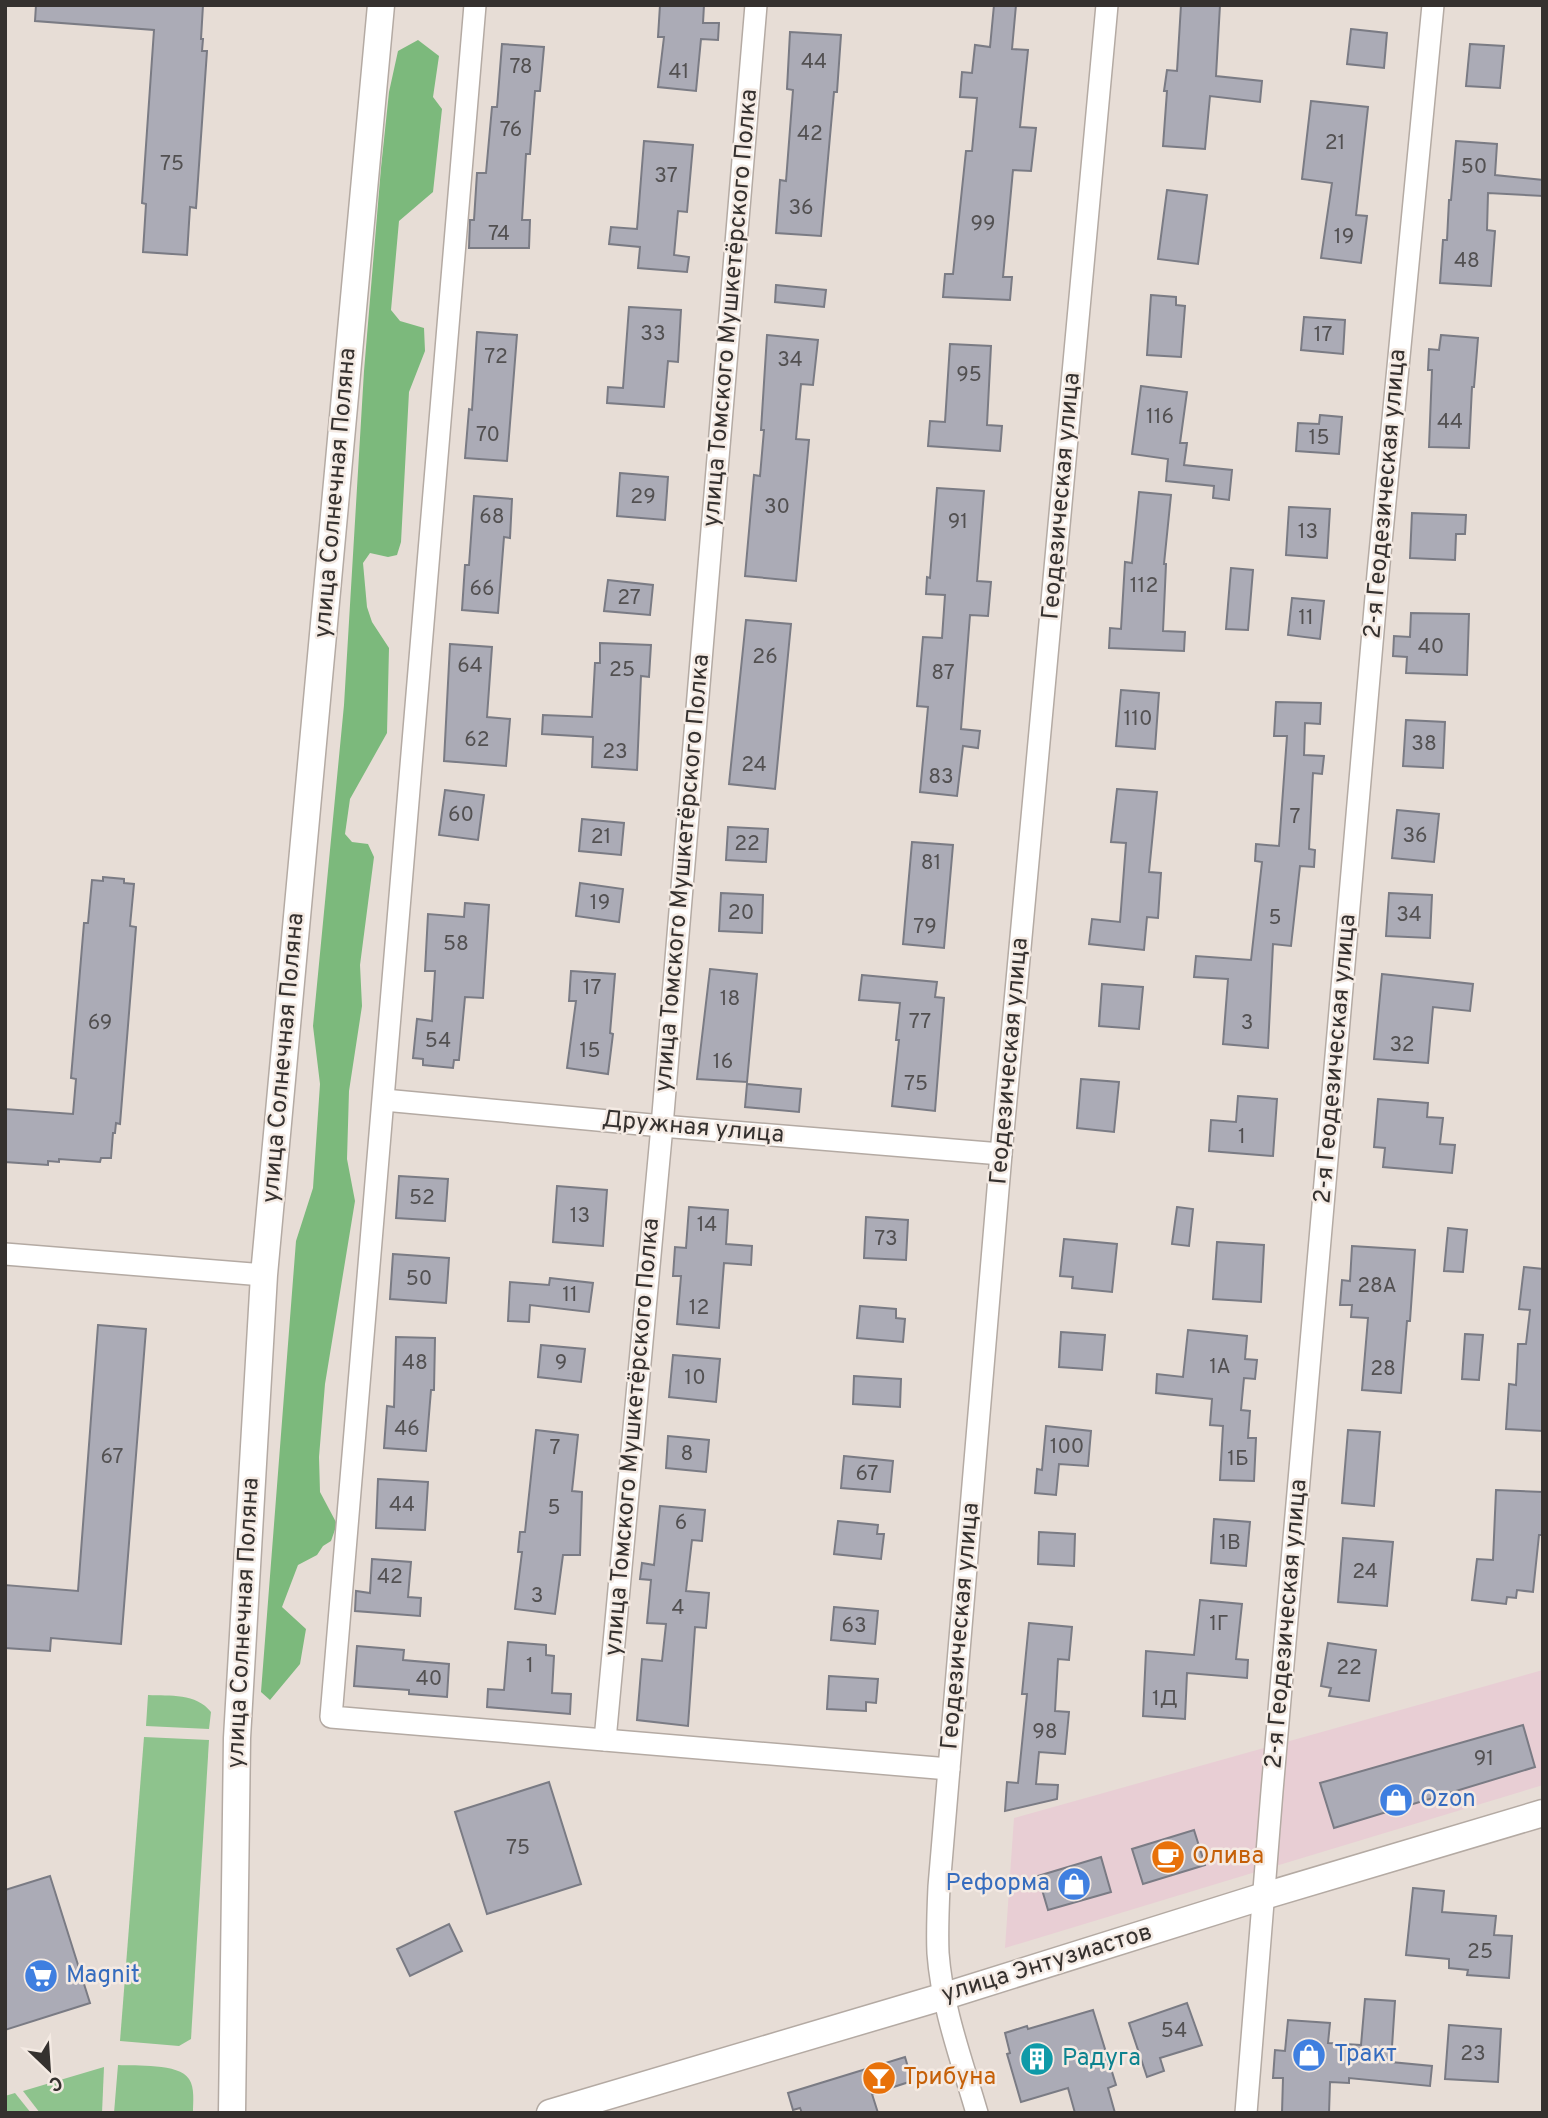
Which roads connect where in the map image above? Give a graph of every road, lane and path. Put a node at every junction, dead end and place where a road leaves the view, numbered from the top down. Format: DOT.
graph roads {
  1 [pos="381,5"];
  2 [pos="475,5"];
  3 [pos="756,5"];
  4 [pos="1107,5"];
  5 [pos="1433,5"];
  6 [pos="384,1100"];
  7 [pos="662,1126"];
  8 [pos="1001,1154"];
  9 [pos="5,1254"];
  10 [pos="264,1275"];
  11 [pos="605,1740"];
  12 [pos="949,1769"];
  13 [pos="1543,1813"];
  14 [pos="1264,1896"];
  15 [pos="945,1996"];
  16 [pos="232,2113"];
  17 [pos="550,2113"];
  18 [pos="977,2113"];
  19 [pos="1246,2113"];
  1 -- 10 [label="street, улица Солнечная Поляна"];
  2 -- 6 [label="street"];
  3 -- 7 [label="street, улица Томского Мушкетёрского Полка"];
  4 -- 8 [label="street, Геодезическая улица"];
  5 -- 14 [label="street, 2-я Геодезическая улица"];
  6 -- 7 [label="street, Дружная улица"];
  6 -- 11 [label="street"];
  7 -- 8 [label="street, Дружная улица"];
  7 -- 11 [label="street, улица Томского Мушкетёрского Полка"];
  8 -- 12 [label="street, Геодезическая улица"];
  9 -- 10 [label="street"];
  10 -- 16 [label="street, улица Солнечная Поляна"];
  11 -- 12 [label="street"];
  12 -- 15 [label="street, Геодезическая улица"];
  13 -- 14 [label="street, улица Энтузиастов"];
  14 -- 15 [label="street, улица Энтузиастов"];
  14 -- 19 [label="street, 2-я Геодезическая улица"];
  15 -- 17 [label="street, улица Энтузиастов"];
  15 -- 18 [label="street, Геодезическая улица"];
}
